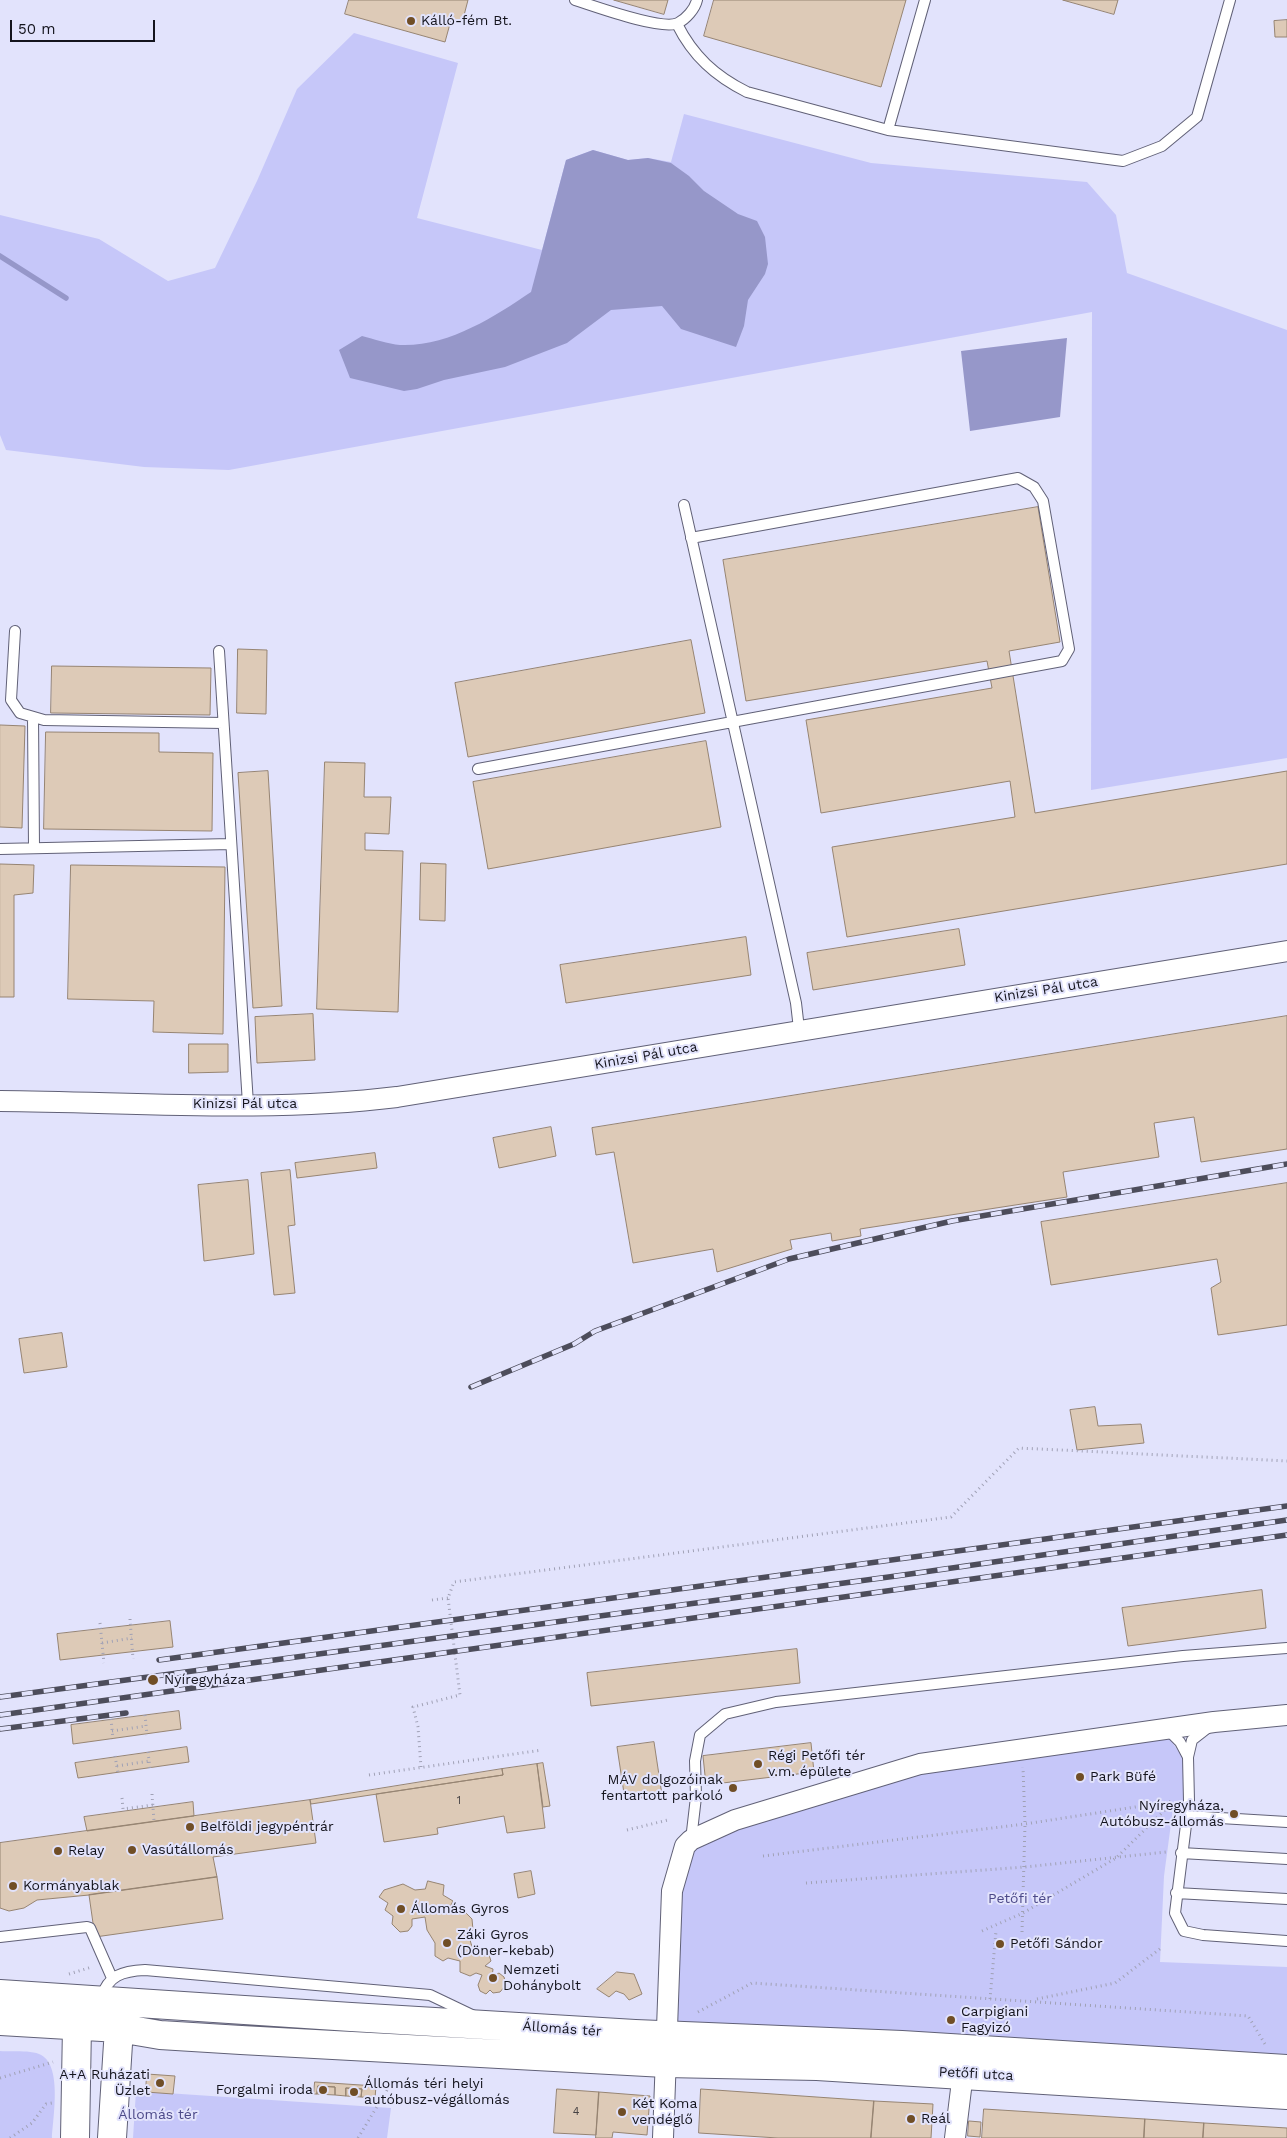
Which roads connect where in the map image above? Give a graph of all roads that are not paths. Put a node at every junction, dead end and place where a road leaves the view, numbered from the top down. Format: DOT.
graph roads {
  1 [pos="575,0"];
  2 [pos="697,0"];
  3 [pos="924,0"];
  4 [pos="1230,0"];
  5 [pos="677,24"];
  6 [pos="888,130"];
  7 [pos="684,505"];
  8 [pos="691,538"];
  9 [pos="15,631"];
  10 [pos="219,651"];
  11 [pos="32,717"];
  12 [pos="731,722"];
  13 [pos="224,723"];
  14 [pos="478,769"];
  15 [pos="231,844"];
  16 [pos="34,848"];
  17 [pos="0,849"];
  18 [pos="1287,951"];
  19 [pos="799,1029"];
  20 [pos="0,1101"];
  21 [pos="248,1104"];
  22 [pos="1287,1648"];
  23 [pos="1287,1715"];
  24 [pos="1214,1722"];
  25 [pos="1167,1728"];
  26 [pos="1188,1757"];
  27 [pos="1187,1816"];
  28 [pos="1287,1822"];
  29 [pos="691,1840"];
  30 [pos="1182,1853"];
  31 [pos="1287,1859"];
  32 [pos="1176,1893"];
  33 [pos="1287,1899"];
  34 [pos="0,1937"];
  35 [pos="1287,1941"];
  36 [pos="106,1989"];
  37 [pos="0,1994"];
  38 [pos="0,2022"];
  39 [pos="77,2026"];
  40 [pos="119,2028"];
  41 [pos="665,2035"];
  42 [pos="664,2063"];
  43 [pos="1287,2068"];
  44 [pos="963,2073"];
  45 [pos="1287,2094"];
  46 [pos="74,2138"];
  47 [pos="112,2138"];
  48 [pos="663,2138"];
  49 [pos="955,2138"];
  1 -- 5 [label="lane"];
  2 -- 5 [label="lane"];
  3 -- 6 [label="lane"];
  4 -- 6 [label="lane"];
  5 -- 6 [label="lane"];
  7 -- 8 [label="lane"];
  8 -- 12 [label="lane"];
  8 -- 12 [label="lane"];
  9 -- 11 [label="lane"];
  10 -- 13 [label="lane"];
  11 -- 13 [label="lane"];
  11 -- 16 [label="lane"];
  12 -- 14 [label="lane"];
  12 -- 19 [label="lane"];
  13 -- 15 [label="lane"];
  15 -- 16 [label="lane"];
  15 -- 21 [label="lane"];
  16 -- 17 [label="lane"];
  18 -- 19 [label="street, Kinizsi Pál utca"];
  19 -- 21 [label="street, Kinizsi Pál utca"];
  20 -- 21 [label="street, Kinizsi Pál utca"];
  22 -- 29 [label="lane"];
  23 -- 24 [label="street"];
  24 -- 25 [label="street"];
  24 -- 26 [label="lane"];
  25 -- 26 [label="lane"];
  25 -- 29 [label="street"];
  26 -- 27 [label="lane"];
  27 -- 28 [label="lane"];
  27 -- 30 [label="lane"];
  29 -- 41 [label="street"];
  30 -- 31 [label="lane"];
  30 -- 32 [label="lane"];
  32 -- 33 [label="lane"];
  32 -- 35 [label="lane"];
  34 -- 36 [label="lane"];
  36 -- 37 [label="main road, Állomás tér"];
  36 -- 39 [label="main road"];
  36 -- 40 [label="main road"];
  36 -- 41 [label="main road, Állomás tér"];
  38 -- 39 [label="main road, Állomás tér"];
  39 -- 40 [label="main road, Állomás tér"];
  39 -- 46 [label="main road"];
  40 -- 42 [label="main road, Állomás tér"];
  40 -- 47 [label="main road"];
  41 -- 42 [label="street"];
  41 -- 43 [label="main road, Petőfi utca"];
  42 -- 44 [label="main road, Petőfi utca"];
  42 -- 48 [label="street"];
  44 -- 45 [label="main road, Petőfi utca"];
  44 -- 49 [label="street"];
}
